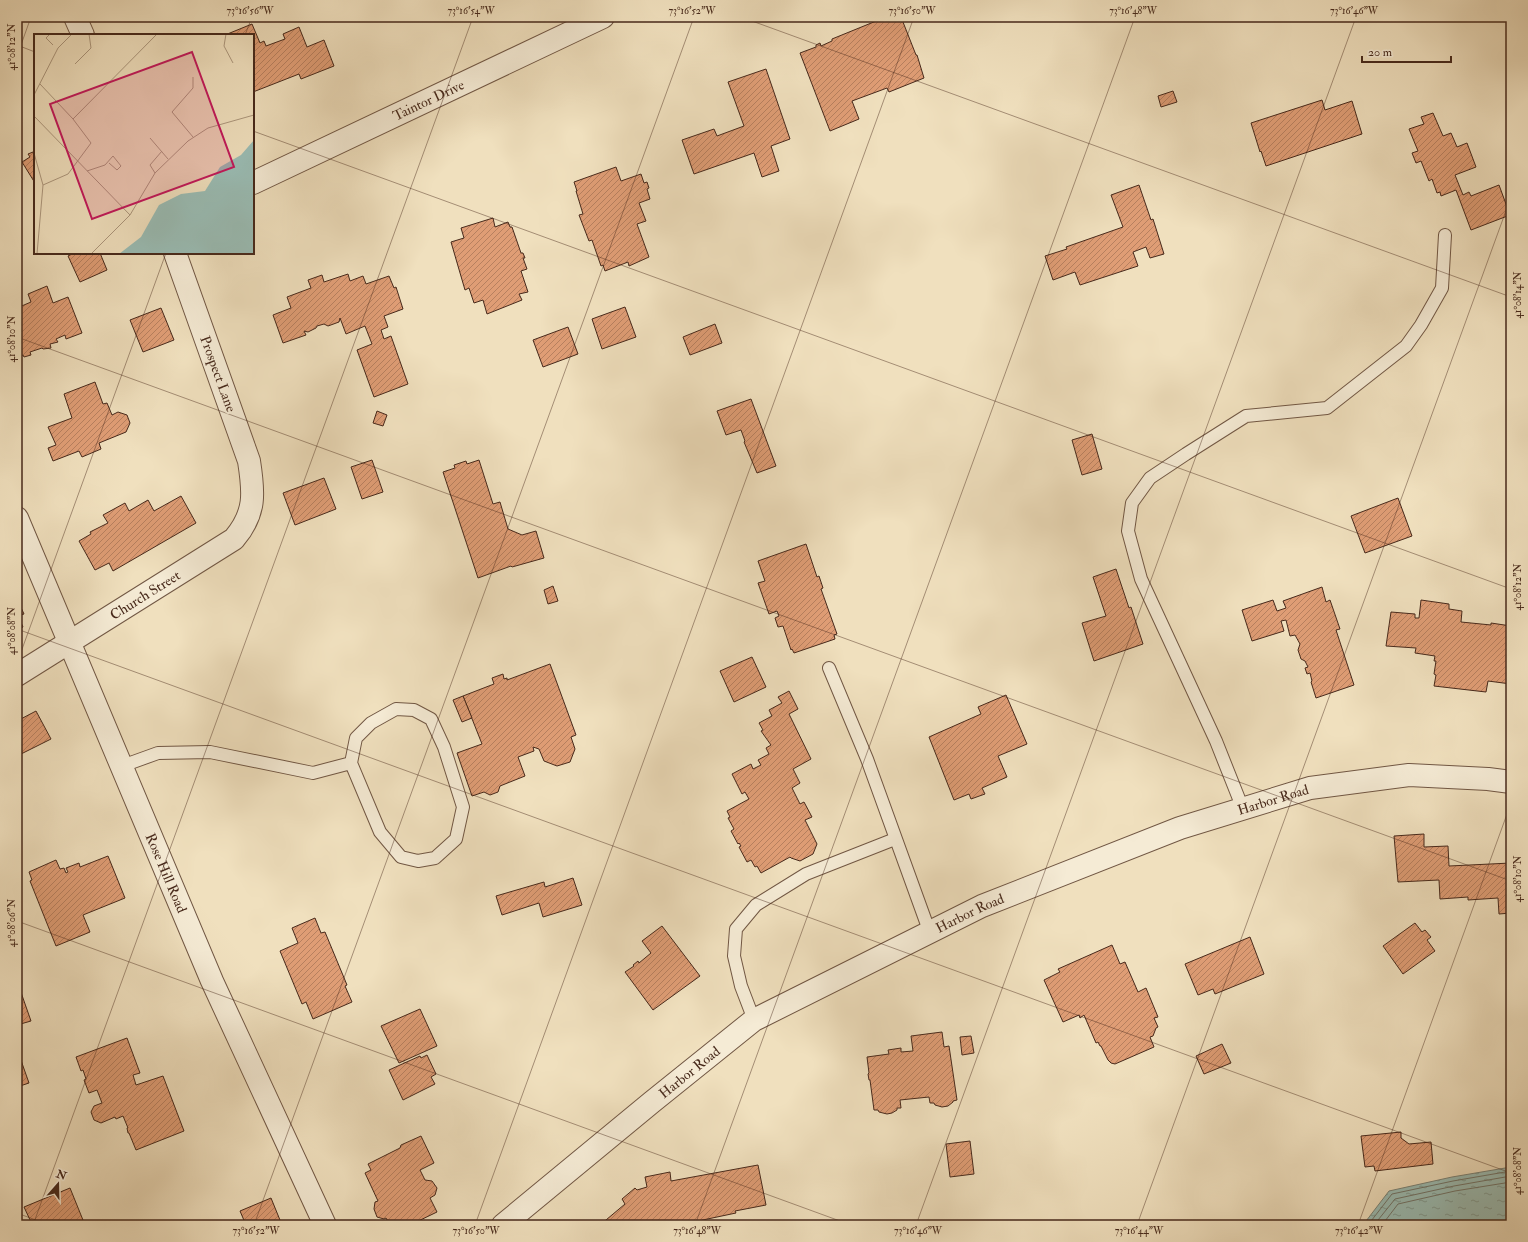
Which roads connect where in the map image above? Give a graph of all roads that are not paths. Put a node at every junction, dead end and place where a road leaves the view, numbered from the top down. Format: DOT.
graph roads {
  1 [pos="75,17"];
  2 [pos="603,17"];
  3 [pos="83,34"];
  4 [pos="254,183"];
  5 [pos="1445,235"];
  6 [pos="175,254"];
  7 [pos="252,497"];
  8 [pos="17,518"];
  9 [pos="70,643"];
  10 [pos="829,668"];
  11 [pos="17,675"];
  12 [pos="351,763"];
  13 [pos="122,766"];
  14 [pos="1511,782"];
  15 [pos="1244,808"];
  16 [pos="895,839"];
  17 [pos="930,933"];
  18 [pos="754,1020"];
  19 [pos="325,1225"];
  20 [pos="502,1225"];
  1 -- 3 [label="street"];
  2 -- 4 [label="street, Taintor Drive"];
  5 -- 15 [label="lane"];
  6 -- 7 [label="street, Prospect Lane"];
  7 -- 9 [label="street, Church Street"];
  8 -- 9 [label="street, Rose Hill Road"];
  9 -- 11 [label="street, Church Street"];
  9 -- 13 [label="street, Rose Hill Road"];
  10 -- 16 [label="lane"];
  12 -- 12 [label="lane"];
  12 -- 13 [label="lane"];
  13 -- 19 [label="street, Rose Hill Road"];
  14 -- 15 [label="street, Harbor Road"];
  15 -- 17 [label="street, Harbor Road"];
  16 -- 17 [label="lane"];
  16 -- 18 [label="lane"];
  17 -- 18 [label="street, Harbor Road"];
  18 -- 20 [label="street, Harbor Road"];
}
